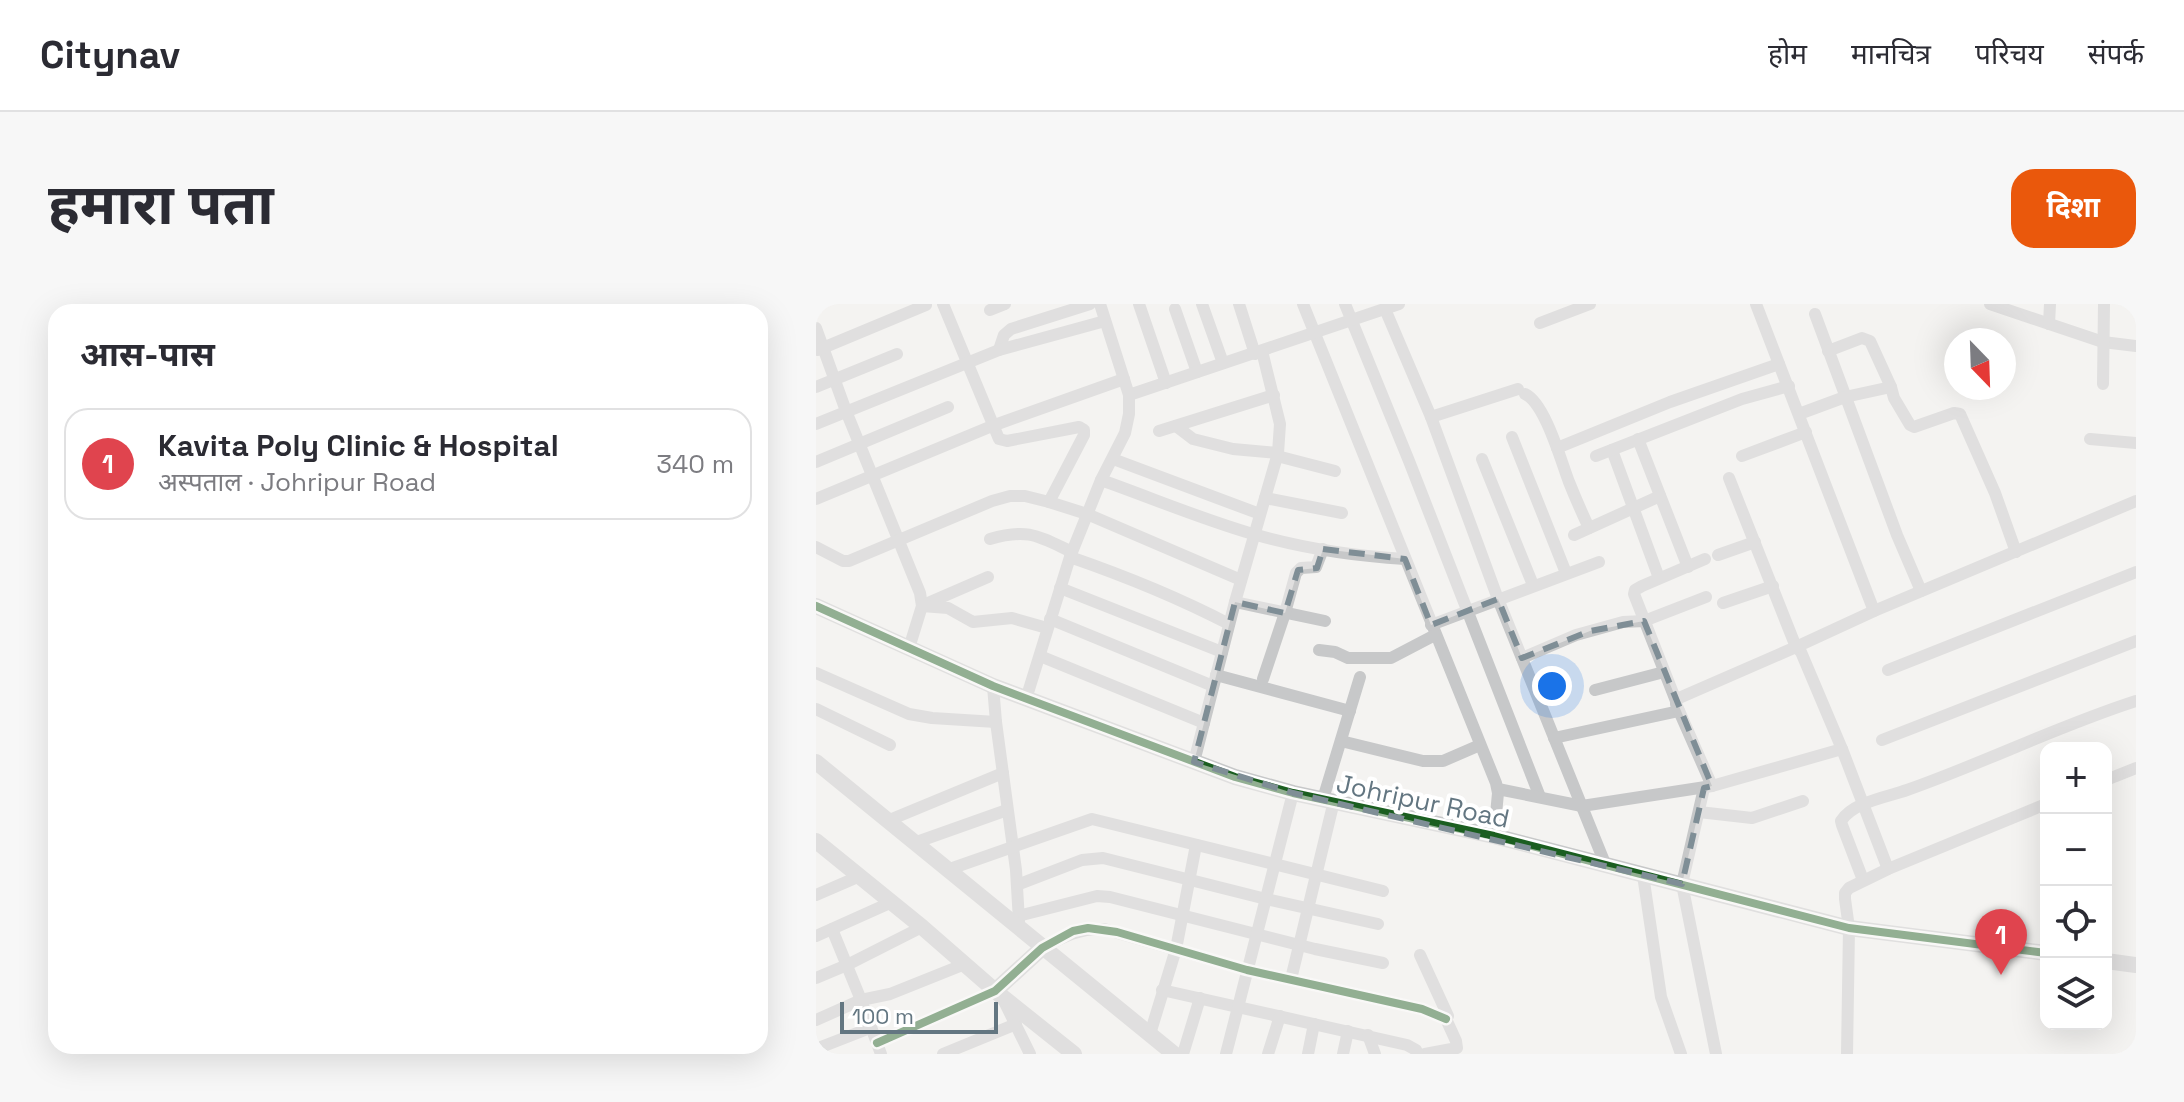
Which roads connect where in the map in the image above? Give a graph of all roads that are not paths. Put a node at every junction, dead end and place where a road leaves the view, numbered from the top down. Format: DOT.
graph roads {
  1 [pos="943,304"];
  2 [pos="1005,304"];
  3 [pos="1090,304"];
  4 [pos="1100,304"];
  5 [pos="1139,304"];
  6 [pos="1202,304"];
  7 [pos="1239,304"];
  8 [pos="1303,304"];
  9 [pos="1345,304"];
  10 [pos="1399,304"];
  11 [pos="1590,304"];
  12 [pos="1756,304"];
  13 [pos="1990,304"];
  14 [pos="2050,304"];
  15 [pos="2104,304"];
  16 [pos="926,305"];
  17 [pos="1175,309"];
  18 [pos="1385,309"];
  19 [pos="990,310"];
  20 [pos="1815,314"];
  21 [pos="1105,321"];
  22 [pos="1352,321"];
  23 [pos="1540,323"];
  24 [pos="2049,324"];
  25 [pos="816,328"];
  26 [pos="1314,334"];
  27 [pos="2103,342"];
  28 [pos="2136,346"];
  29 [pos="819,349"];
  30 [pos="999,350"];
  31 [pos="1828,351"];
  32 [pos="1258,352"];
  33 [pos="897,354"];
  34 [pos="965,362"];
  35 [pos="1223,363"];
  36 [pos="1779,364"];
  37 [pos="1197,372"];
  38 [pos="1124,379"];
  39 [pos="835,380"];
  40 [pos="1166,383"];
  41 [pos="2103,384"];
  42 [pos="1789,386"];
  43 [pos="816,387"];
  44 [pos="1891,387"];
  45 [pos="1129,395"];
  46 [pos="1274,395"];
  47 [pos="1845,397"];
  48 [pos="948,407"];
  49 [pos="846,411"];
  50 [pos="1799,414"];
  51 [pos="1431,417"];
  52 [pos="816,424"];
  53 [pos="992,426"];
  54 [pos="1176,426"];
  55 [pos="1159,431"];
  56 [pos="1806,432"];
  57 [pos="1512,437"];
  58 [pos="1638,439"];
  59 [pos="2090,439"];
  60 [pos="2136,443"];
  61 [pos="860,444"];
  62 [pos="1557,448"];
  63 [pos="1612,450"];
  64 [pos="1277,455"];
  65 [pos="1596,456"];
  66 [pos="1742,456"];
  67 [pos="1113,459"];
  68 [pos="1482,459"];
  69 [pos="816,462"];
  70 [pos="1335,471"];
  71 [pos="874,475"];
  72 [pos="1729,478"];
  73 [pos="1101,480"];
  74 [pos="1660,496"];
  75 [pos="1265,498"];
  76 [pos="816,499"];
  77 [pos="2136,501"];
  78 [pos="1049,502"];
  79 [pos="1634,508"];
  80 [pos="1342,513"];
  81 [pos="1087,514"];
  82 [pos="1260,514"];
  83 [pos="1589,528"];
  84 [pos="1253,534"];
  85 [pos="1574,535"];
  86 [pos="990,539"];
  87 [pos="898,540"];
  88 [pos="1755,542"];
  89 [pos="816,547"];
  90 [pos="1323,549"];
  91 [pos="2016,552"];
  92 [pos="1071,554"];
  93 [pos="1405,559"];
  94 [pos="1599,562"];
  95 [pos="1688,567"];
  96 [pos="2136,572"];
  97 [pos="1566,573"];
  98 [pos="988,577"];
  99 [pos="1659,578"];
  100 [pos="1241,580"];
  101 [pos="1533,585"];
  102 [pos="1773,586"];
  103 [pos="1060,588"];
  104 [pos="1921,591"];
  105 [pos="1706,597"];
  106 [pos="1498,599"];
  107 [pos="1235,602"];
  108 [pos="1723,603"];
  109 [pos="816,606"];
  110 [pos="922,606"];
  111 [pos="1467,611"];
  112 [pos="1874,611"];
  113 [pos="1285,613"];
  114 [pos="1325,621"];
  115 [pos="1644,621"];
  116 [pos="1049,624"];
  117 [pos="1229,624"];
  118 [pos="1433,630"];
  119 [pos="2136,641"];
  120 [pos="1796,647"];
  121 [pos="909,648"];
  122 [pos="1319,650"];
  123 [pos="1222,652"];
  124 [pos="1040,656"];
  125 [pos="1522,658"];
  126 [pos="1888,670"];
  127 [pos="1664,672"];
  128 [pos="816,673"];
  129 [pos="1360,677"];
  130 [pos="1263,679"];
  131 [pos="1214,680"];
  132 [pos="993,686"];
  133 [pos="1595,690"];
  134 [pos="1026,699"];
  135 [pos="2136,701"];
  136 [pos="1678,706"];
  137 [pos="816,709"];
  138 [pos="1350,711"];
  139 [pos="996,722"];
  140 [pos="1204,723"];
  141 [pos="1554,738"];
  142 [pos="1882,740"];
  143 [pos="1341,741"];
  144 [pos="890,745"];
  145 [pos="1480,745"];
  146 [pos="1842,749"];
  147 [pos="816,762"];
  148 [pos="1194,762"];
  149 [pos="2136,768"];
  150 [pos="1003,773"];
  151 [pos="2112,778"];
  152 [pos="1708,787"];
  153 [pos="1498,789"];
  154 [pos="1293,793"];
  155 [pos="1540,797"];
  156 [pos="1328,800"];
  157 [pos="1803,801"];
  158 [pos="1863,805"];
  159 [pos="1582,806"];
  160 [pos="2040,806"];
  161 [pos="1007,810"];
  162 [pos="1699,812"];
  163 [pos="887,821"];
  164 [pos="1494,836"];
  165 [pos="914,843"];
  166 [pos="1196,845"];
  167 [pos="1012,846"];
  168 [pos="819,847"];
  169 [pos="1275,865"];
  170 [pos="1606,866"];
  171 [pos="1888,869"];
  172 [pos="947,870"];
  173 [pos="1315,875"];
  174 [pos="1643,875"];
  175 [pos="860,876"];
  176 [pos="1189,879"];
  177 [pos="1863,880"];
  178 [pos="1682,884"];
  179 [pos="1017,885"];
  180 [pos="1383,891"];
  181 [pos="816,895"];
  182 [pos="1266,899"];
  183 [pos="892,902"];
  184 [pos="1308,908"];
  185 [pos="1183,915"];
  186 [pos="1020,923"];
  187 [pos="1378,924"];
  188 [pos="922,927"];
  189 [pos="1849,928"];
  190 [pos="832,929"];
  191 [pos="1257,933"];
  192 [pos="816,936"];
  193 [pos="1299,944"];
  194 [pos="1176,949"];
  195 [pos="2040,952"];
  196 [pos="1036,953"];
  197 [pos="1420,955"];
  198 [pos="2112,962"];
  199 [pos="1383,963"];
  200 [pos="965,964"];
  201 [pos="847,965"];
  202 [pos="2136,965"];
  203 [pos="1247,970"];
  204 [pos="816,978"];
  205 [pos="1291,979"];
  206 [pos="999,989"];
  207 [pos="1162,990"];
  208 [pos="1200,998"];
  209 [pos="861,1000"];
  210 [pos="1239,1007"];
  211 [pos="1280,1016"];
  212 [pos="1446,1019"];
  213 [pos="816,1020"];
  214 [pos="1016,1024"];
  215 [pos="1314,1024"];
  216 [pos="870,1028"];
  217 [pos="1348,1031"];
  218 [pos="1150,1034"];
  219 [pos="1368,1035"];
  220 [pos="816,1049"];
  221 [pos="879,1049"];
  222 [pos="943,1054"];
  223 [pos="1030,1054"];
  224 [pos="1074,1054"];
  225 [pos="1174,1054"];
  226 [pos="1183,1054"];
  227 [pos="1226,1054"];
  228 [pos="1268,1054"];
  229 [pos="1308,1054"];
  230 [pos="1343,1054"];
  231 [pos="1375,1054"];
  232 [pos="1418,1054"];
  233 [pos="1425,1054"];
  234 [pos="1681,1054"];
  235 [pos="1716,1054"];
  236 [pos="1847,1054"];
  1 -- 34 [label="street"];
  2 -- 19 [label="street"];
  3 -- 30 [label="street"];
  4 -- 21 [label="street"];
  5 -- 40 [label="street"];
  6 -- 35 [label="street"];
  7 -- 32 [label="street"];
  8 -- 26 [label="street"];
  9 -- 22 [label="street"];
  10 -- 18 [label="street"];
  11 -- 23 [label="street"];
  12 -- 36 [label="street"];
  13 -- 24 [label="street"];
  14 -- 24 [label="street"];
  15 -- 27 [label="street"];
  16 -- 29 [label="street"];
  17 -- 37 [label="street"];
  18 -- 22 [label="street"];
  18 -- 51 [label="street"];
  20 -- 31 [label="street"];
  21 -- 30 [label="street"];
  21 -- 38 [label="street"];
  22 -- 26 [label="street"];
  22 -- 111 [label="street"];
  24 -- 27 [label="street"];
  25 -- 29 [label="street"];
  26 -- 32 [label="street"];
  26 -- 93 [label="street"];
  27 -- 28 [label="street"];
  27 -- 41 [label="street"];
  29 -- 39 [label="street"];
  30 -- 34 [label="street"];
  31 -- 44 [label="street"];
  31 -- 47 [label="street"];
  32 -- 35 [label="street"];
  32 -- 46 [label="street"];
  33 -- 39 [label="street"];
  34 -- 49 [label="street"];
  34 -- 53 [label="street"];
  35 -- 37 [label="street"];
  36 -- 42 [label="street"];
  36 -- 62 [label="street"];
  37 -- 40 [label="street"];
  38 -- 45 [label="street"];
  38 -- 53 [label="street"];
  39 -- 43 [label="street"];
  39 -- 49 [label="street"];
  40 -- 45 [label="street"];
  42 -- 50 [label="street"];
  42 -- 58 [label="street"];
  44 -- 47 [label="street"];
  44 -- 91 [label="street"];
  45 -- 67 [label="street"];
  46 -- 54 [label="street"];
  46 -- 64 [label="street"];
  47 -- 50 [label="street"];
  47 -- 104 [label="street"];
  48 -- 61 [label="street"];
  49 -- 52 [label="street"];
  49 -- 61 [label="street"];
  50 -- 56 [label="street"];
  51 -- 62 [label="street"];
  51 -- 106 [label="street"];
  53 -- 71 [label="street"];
  53 -- 78 [label="street"];
  54 -- 55 [label="street"];
  54 -- 64 [label="street"];
  56 -- 66 [label="street"];
  56 -- 112 [label="street"];
  57 -- 97 [label="street"];
  58 -- 63 [label="street"];
  58 -- 74 [label="street"];
  59 -- 60 [label="street"];
  61 -- 69 [label="street"];
  61 -- 71 [label="street"];
  62 -- 83 [label="street"];
  63 -- 65 [label="street"];
  63 -- 79 [label="street"];
  64 -- 70 [label="street"];
  64 -- 75 [label="street"];
  67 -- 73 [label="street"];
  67 -- 82 [label="street"];
  68 -- 101 [label="street"];
  71 -- 76 [label="street"];
  71 -- 87 [label="street"];
  72 -- 88 [label="street"];
  73 -- 81 [label="street"];
  73 -- 84 [label="street"];
  74 -- 79 [label="street"];
  74 -- 95 [label="street"];
  75 -- 80 [label="street"];
  75 -- 82 [label="street"];
  77 -- 91 [label="street"];
  78 -- 81 [label="street"];
  78 -- 87 [label="street"];
  79 -- 83 [label="street"];
  79 -- 99 [label="street"];
  81 -- 92 [label="street"];
  81 -- 100 [label="street"];
  82 -- 84 [label="street"];
  83 -- 85 [label="street"];
  84 -- 90 [label="street"];
  84 -- 100 [label="street"];
  86 -- 92 [label="street"];
  87 -- 89 [label="street"];
  87 -- 110 [label="street"];
  88 -- 95 [label="street"];
  88 -- 102 [label="street"];
  90 -- 93 [label="street"];
  90 -- 113 [label="street"];
  91 -- 104 [label="street"];
  92 -- 103 [label="street"];
  92 -- 117 [label="street"];
  93 -- 118 [label="street"];
  94 -- 97 [label="street"];
  95 -- 99 [label="street"];
  96 -- 126 [label="street"];
  97 -- 101 [label="street"];
  98 -- 110 [label="street"];
  99 -- 115 [label="street"];
  100 -- 107 [label="street"];
  101 -- 106 [label="street"];
  102 -- 108 [label="street"];
  102 -- 120 [label="street"];
  103 -- 116 [label="street"];
  103 -- 123 [label="street"];
  104 -- 112 [label="street"];
  105 -- 115 [label="street"];
  106 -- 111 [label="street"];
  106 -- 125 [label="street"];
  107 -- 113 [label="street"];
  107 -- 117 [label="street"];
  109 -- 121 [label="street, Johripur Road"];
  110 -- 116 [label="street"];
  110 -- 121 [label="street"];
  111 -- 118 [label="street"];
  111 -- 155 [label="street"];
  112 -- 120 [label="street"];
  113 -- 114 [label="street"];
  113 -- 130 [label="street"];
  115 -- 125 [label="street"];
  115 -- 127 [label="street"];
  116 -- 124 [label="street"];
  116 -- 131 [label="street"];
  117 -- 123 [label="street"];
  118 -- 122 [label="street"];
  118 -- 145 [label="street"];
  119 -- 142 [label="street"];
  120 -- 136 [label="street"];
  120 -- 146 [label="street"];
  121 -- 132 [label="street, Johripur Road"];
  123 -- 131 [label="street"];
  124 -- 134 [label="street"];
  124 -- 140 [label="street"];
  125 -- 141 [label="street"];
  127 -- 133 [label="street"];
  127 -- 136 [label="street"];
  128 -- 139 [label="street"];
  129 -- 138 [label="street"];
  131 -- 138 [label="street"];
  131 -- 140 [label="street"];
  132 -- 134 [label="street, Johripur Road"];
  132 -- 139 [label="street"];
  134 -- 148 [label="street, Johripur Road"];
  135 -- 158 [label="street"];
  136 -- 141 [label="street"];
  136 -- 152 [label="street"];
  137 -- 144 [label="street"];
  138 -- 143 [label="street"];
  139 -- 150 [label="street"];
  140 -- 148 [label="street"];
  141 -- 159 [label="street"];
  143 -- 145 [label="street"];
  143 -- 156 [label="street"];
  145 -- 153 [label="street"];
  146 -- 152 [label="street"];
  146 -- 158 [label="street"];
  147 -- 163 [label="street"];
  148 -- 154 [label="street, Johripur Road"];
  149 -- 151 [label="street"];
  150 -- 161 [label="street"];
  150 -- 163 [label="street"];
  152 -- 159 [label="street"];
  152 -- 162 [label="street"];
  153 -- 155 [label="street"];
  153 -- 164 [label="street"];
  154 -- 156 [label="street, Johripur Road"];
  154 -- 169 [label="street"];
  155 -- 159 [label="street"];
  156 -- 164 [label="street, Johripur Road"];
  156 -- 173 [label="street"];
  157 -- 162 [label="street"];
  158 -- 171 [label="street"];
  158 -- 177 [label="street"];
  159 -- 170 [label="street"];
  160 -- 171 [label="street"];
  161 -- 165 [label="street"];
  161 -- 167 [label="street"];
  162 -- 178 [label="street"];
  163 -- 165 [label="street"];
  164 -- 170 [label="street, Johripur Road"];
  165 -- 172 [label="street"];
  166 -- 167 [label="street"];
  166 -- 169 [label="street"];
  166 -- 176 [label="street"];
  167 -- 172 [label="street"];
  167 -- 179 [label="street"];
  168 -- 175 [label="street"];
  169 -- 173 [label="street"];
  169 -- 182 [label="street"];
  170 -- 174 [label="street, Johripur Road"];
  171 -- 177 [label="street"];
  172 -- 186 [label="street"];
  173 -- 180 [label="street"];
  173 -- 184 [label="street"];
  174 -- 178 [label="street, Johripur Road"];
  174 -- 234 [label="street"];
  175 -- 181 [label="street"];
  175 -- 183 [label="street"];
  176 -- 179 [label="street"];
  176 -- 182 [label="street"];
  176 -- 185 [label="street"];
  177 -- 189 [label="street"];
  178 -- 189 [label="street, Johripur Road"];
  178 -- 235 [label="street"];
  179 -- 186 [label="street"];
  182 -- 184 [label="street"];
  182 -- 191 [label="street"];
  183 -- 188 [label="street"];
  183 -- 190 [label="street"];
  184 -- 187 [label="street"];
  184 -- 193 [label="street"];
  185 -- 186 [label="street"];
  185 -- 191 [label="street"];
  185 -- 194 [label="street"];
  186 -- 196 [label="street"];
  188 -- 200 [label="street"];
  188 -- 201 [label="street"];
  189 -- 195 [label="street, Johripur Road"];
  189 -- 236 [label="street"];
  190 -- 192 [label="street"];
  190 -- 201 [label="street"];
  191 -- 193 [label="street"];
  191 -- 203 [label="street"];
  193 -- 199 [label="street"];
  193 -- 205 [label="street"];
  194 -- 196 [label="street"];
  194 -- 203 [label="street"];
  194 -- 207 [label="street"];
  196 -- 206 [label="street"];
  196 -- 218 [label="street"];
  197 -- 212 [label="street"];
  198 -- 202 [label="street"];
  200 -- 206 [label="street"];
  200 -- 209 [label="street"];
  201 -- 204 [label="street"];
  201 -- 209 [label="street"];
  203 -- 205 [label="street"];
  203 -- 210 [label="street"];
  205 -- 212 [label="street"];
  206 -- 214 [label="street"];
  206 -- 221 [label="street"];
  206 -- 224 [label="street"];
  207 -- 208 [label="street"];
  207 -- 218 [label="street"];
  208 -- 210 [label="street"];
  208 -- 226 [label="street"];
  209 -- 213 [label="street"];
  209 -- 216 [label="street"];
  210 -- 211 [label="street"];
  210 -- 227 [label="street"];
  211 -- 215 [label="street"];
  211 -- 228 [label="street"];
  212 -- 233 [label="street"];
  214 -- 222 [label="street"];
  214 -- 223 [label="street"];
  215 -- 217 [label="street"];
  215 -- 229 [label="street"];
  216 -- 220 [label="street"];
  216 -- 221 [label="street"];
  217 -- 219 [label="street"];
  217 -- 230 [label="street"];
  218 -- 225 [label="street"];
  219 -- 231 [label="street"];
  219 -- 232 [label="street"];
}
